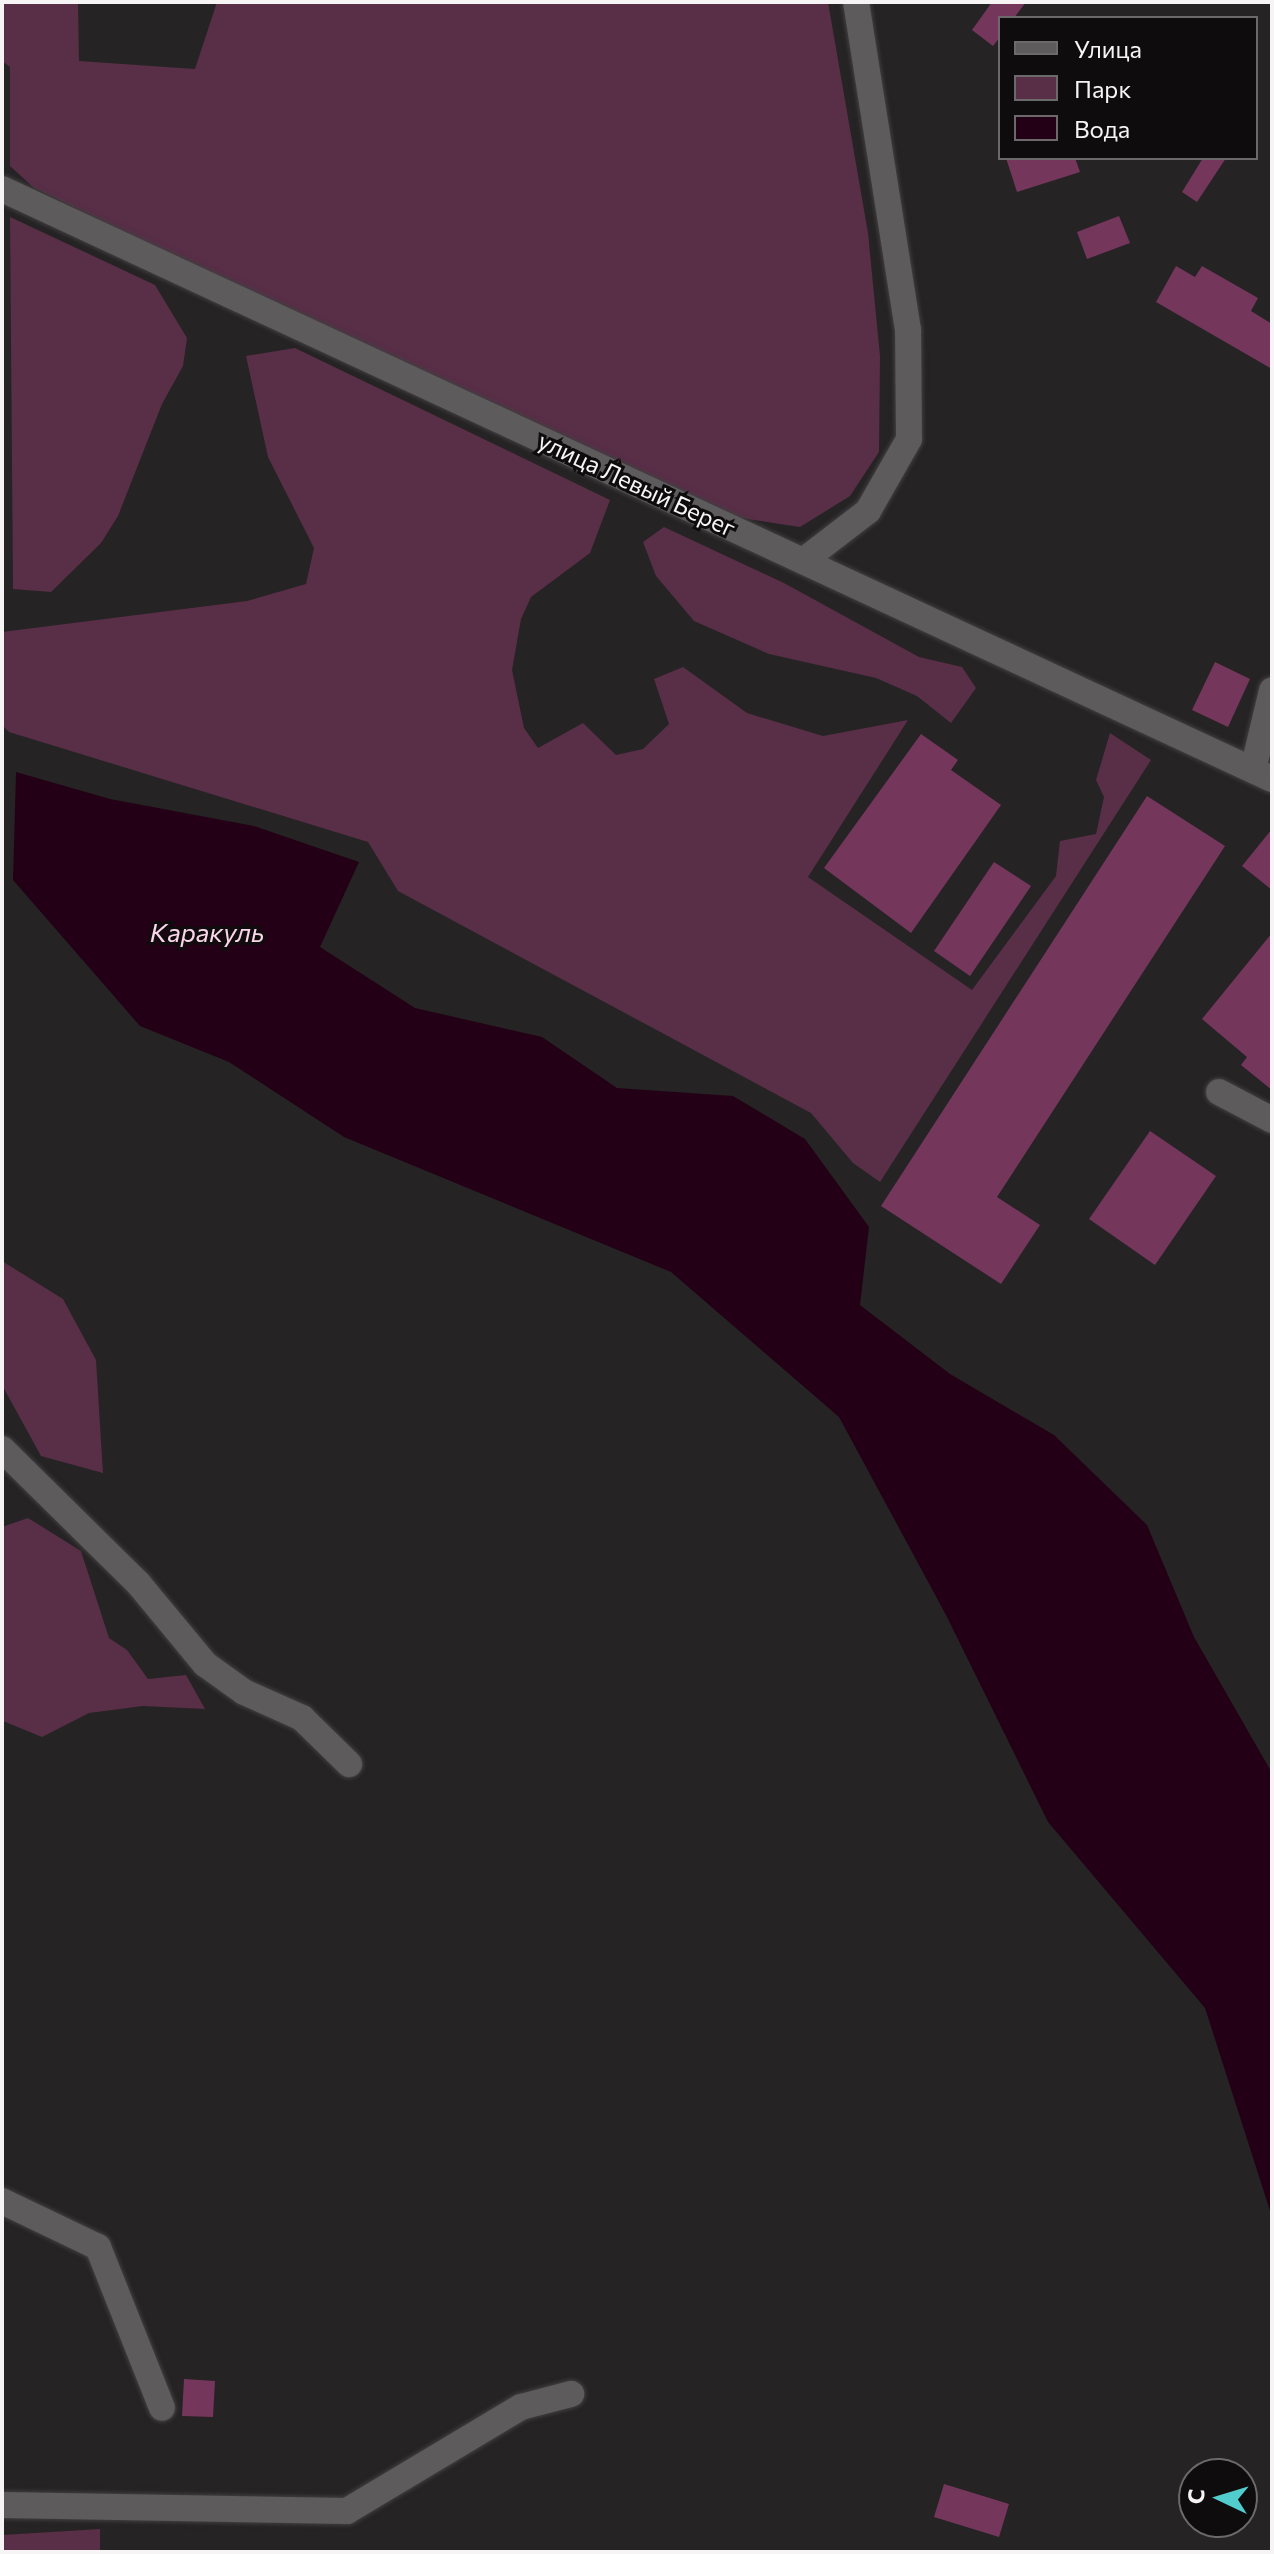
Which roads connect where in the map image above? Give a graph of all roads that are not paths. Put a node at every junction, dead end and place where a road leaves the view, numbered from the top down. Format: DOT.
graph roads {
  1 [pos="856,2"];
  2 [pos="2,189"];
  3 [pos="803,561"];
  4 [pos="1272,690"];
  5 [pos="1263,774"];
  6 [pos="1219,1092"];
  7 [pos="1272,1120"];
  8 [pos="2,1449"];
  9 [pos="349,1764"];
  10 [pos="2,2201"];
  11 [pos="571,2394"];
  12 [pos="162,2408"];
  13 [pos="2,2505"];
  1 -- 3 [label="street"];
  2 -- 3 [label="street, улица Левый Берег"];
  3 -- 5 [label="street, улица Левый Берег"];
  4 -- 5 [label="street"];
  6 -- 7 [label="street"];
  8 -- 9 [label="street"];
  10 -- 12 [label="street"];
  11 -- 13 [label="street"];
}
